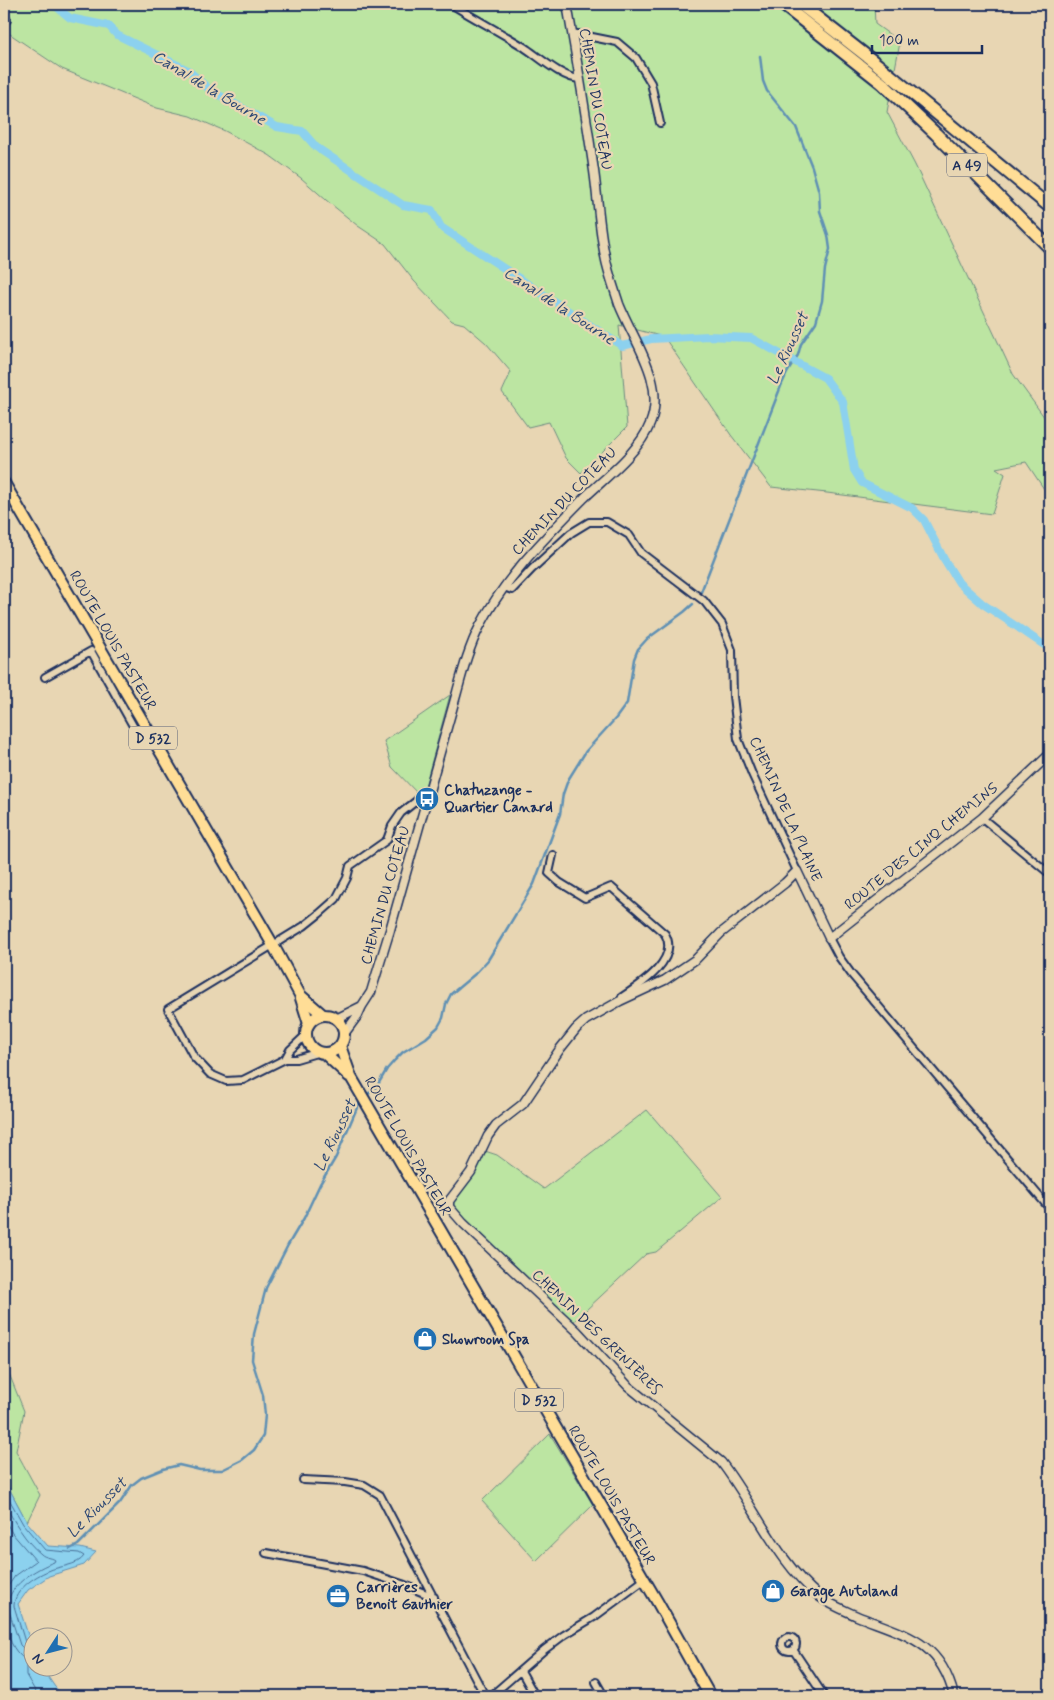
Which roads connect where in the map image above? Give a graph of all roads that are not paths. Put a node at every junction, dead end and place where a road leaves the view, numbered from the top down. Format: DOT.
graph roads {
  1 [pos="451,4"];
  2 [pos="567,4"];
  3 [pos="782,4"];
  4 [pos="800,4"];
  5 [pos="572,33"];
  6 [pos="580,79"];
  7 [pos="660,123"];
  8 [pos="1050,207"];
  9 [pos="1050,248"];
  10 [pos="4,483"];
  11 [pos="504,586"];
  12 [pos="45,677"];
  13 [pos="148,730"];
  14 [pos="1050,754"];
  15 [pos="427,799"];
  16 [pos="982,818"];
  17 [pos="553,855"];
  18 [pos="797,871"];
  19 [pos="1050,874"];
  20 [pos="829,938"];
  21 [pos="274,945"];
  22 [pos="300,995"];
  23 [pos="612,1005"];
  24 [pos="362,1006"];
  25 [pos="323,1016"];
  26 [pos="336,1018"];
  27 [pos="308,1029"];
  28 [pos="344,1034"];
  29 [pos="340,1046"];
  30 [pos="322,1053"];
  31 [pos="285,1059"];
  32 [pos="350,1077"];
  33 [pos="1050,1209"];
  34 [pos="304,1480"];
  35 [pos="266,1553"];
  36 [pos="644,1580"];
  37 [pos="434,1597"];
  38 [pos="794,1651"];
  39 [pos="521,1671"];
  40 [pos="596,1682"];
  41 [pos="485,1696"];
  42 [pos="491,1696"];
  43 [pos="534,1696"];
  44 [pos="604,1696"];
  45 [pos="710,1696"];
  46 [pos="824,1696"];
  47 [pos="954,1696"];
  1 -- 6 [label="street"];
  2 -- 5 [label="street, CHEMIN DU COTEAU"];
  3 -- 9 [label="highway, A 49"];
  4 -- 8 [label="highway, A 49"];
  5 -- 6 [label="street, CHEMIN DU COTEAU"];
  5 -- 7 [label="street"];
  6 -- 11 [label="street, CHEMIN DU COTEAU"];
  10 -- 13 [label="main road, ROUTE LOUIS PASTEUR / D 532"];
  11 -- 15 [label="street, CHEMIN DU COTEAU"];
  11 -- 18 [label="street, CHEMIN DE LA PLAINE"];
  12 -- 13 [label="street"];
  13 -- 21 [label="main road, ROUTE LOUIS PASTEUR / D 532"];
  14 -- 16 [label="street, ROUTE DES CINQ CHEMINS"];
  15 -- 21 [label="street"];
  15 -- 24 [label="street, CHEMIN DU COTEAU"];
  16 -- 19 [label="street"];
  16 -- 20 [label="street, ROUTE DES CINQ CHEMINS"];
  17 -- 23 [label="street"];
  18 -- 20 [label="street, CHEMIN DE LA PLAINE"];
  18 -- 23 [label="street"];
  20 -- 33 [label="street, CHEMIN DE LA PLAINE"];
  21 -- 22 [label="main road, ROUTE LOUIS PASTEUR / D 532"];
  21 -- 31 [label="street"];
  22 -- 25 [label="main road, ROUTE LOUIS PASTEUR / D 532"];
  22 -- 27 [label="main road, ROUTE LOUIS PASTEUR / D 532"];
  23 -- 47 [label="street, CHEMIN DES GRENIÈRES"];
  24 -- 26 [label="street"];
  24 -- 28 [label="street, CHEMIN DU COTEAU"];
  25 -- 26 [label="main road"];
  25 -- 27 [label="main road"];
  26 -- 28 [label="main road"];
  27 -- 30 [label="main road"];
  27 -- 31 [label="street"];
  28 -- 29 [label="main road"];
  29 -- 30 [label="main road"];
  29 -- 32 [label="main road, ROUTE LOUIS PASTEUR / D 532"];
  30 -- 31 [label="street"];
  30 -- 32 [label="main road, ROUTE LOUIS PASTEUR / D 532"];
  32 -- 36 [label="main road, ROUTE LOUIS PASTEUR / D 532"];
  34 -- 37 [label="street"];
  35 -- 37 [label="street"];
  36 -- 39 [label="street"];
  36 -- 45 [label="main road, ROUTE LOUIS PASTEUR / D 532"];
  37 -- 41 [label="street"];
  38 -- 46 [label="street"];
  39 -- 42 [label="street"];
  39 -- 43 [label="street"];
  40 -- 44 [label="street"];
}
